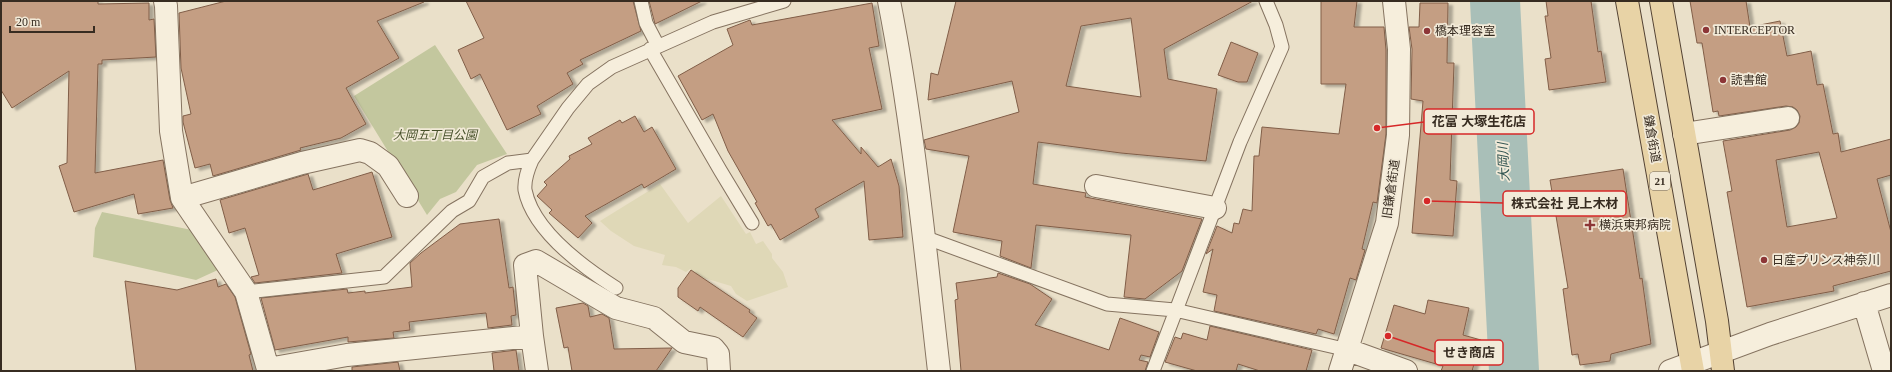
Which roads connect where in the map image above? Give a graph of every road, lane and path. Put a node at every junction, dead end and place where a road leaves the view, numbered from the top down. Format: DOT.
graph roads {
  1 [pos="165,1"];
  2 [pos="641,1"];
  3 [pos="784,1"];
  4 [pos="889,1"];
  5 [pos="1266,1"];
  6 [pos="1394,1"];
  7 [pos="1627,1"];
  8 [pos="1661,1"];
  9 [pos="654,48"];
  10 [pos="1788,118"];
  11 [pos="1684,134"];
  12 [pos="532,160"];
  13 [pos="1096,186"];
  14 [pos="407,196"];
  15 [pos="182,198"];
  16 [pos="1215,208"];
  17 [pos="752,222"];
  18 [pos="924,237"];
  19 [pos="616,288"];
  20 [pos="246,292"];
  21 [pos="1891,295"];
  22 [pos="1864,303"];
  23 [pos="1175,310"];
  24 [pos="532,336"];
  25 [pos="1348,350"];
  26 [pos="1722,362"];
  27 [pos="348,363"];
  28 [pos="1693,366"];
  29 [pos="537,371"];
  30 [pos="719,371"];
  31 [pos="939,371"];
  32 [pos="1153,371"];
  33 [pos="1340,371"];
  34 [pos="1406,371"];
  35 [pos="1670,371"];
  36 [pos="1884,371"];
  1 -- 15 [label="street"];
  2 -- 9 [label="lane"];
  3 -- 9 [label="lane"];
  4 -- 18 [label="street"];
  5 -- 16 [label="lane"];
  6 -- 25 [label="street, 旧鎌倉街道"];
  7 -- 28 [label="main road, 鎌倉街道 / 21"];
  8 -- 11 [label="main road"];
  9 -- 12 [label="lane"];
  9 -- 17 [label="lane"];
  10 -- 11 [label="street"];
  11 -- 26 [label="main road"];
  12 -- 19 [label="lane"];
  12 -- 20 [label="lane"];
  13 -- 16 [label="street"];
  14 -- 15 [label="street"];
  15 -- 20 [label="street"];
  16 -- 23 [label="lane"];
  18 -- 23 [label="lane"];
  18 -- 31 [label="street"];
  20 -- 27 [label="street"];
  21 -- 22 [label="street"];
  22 -- 26 [label="street"];
  22 -- 36 [label="street"];
  23 -- 25 [label="lane"];
  23 -- 32 [label="lane"];
  24 -- 27 [label="street"];
  24 -- 29 [label="street"];
  24 -- 30 [label="street"];
  25 -- 33 [label="street, 旧鎌倉街道"];
  25 -- 34 [label="street"];
  26 -- 28 [label="street"];
  28 -- 35 [label="street"];
}
